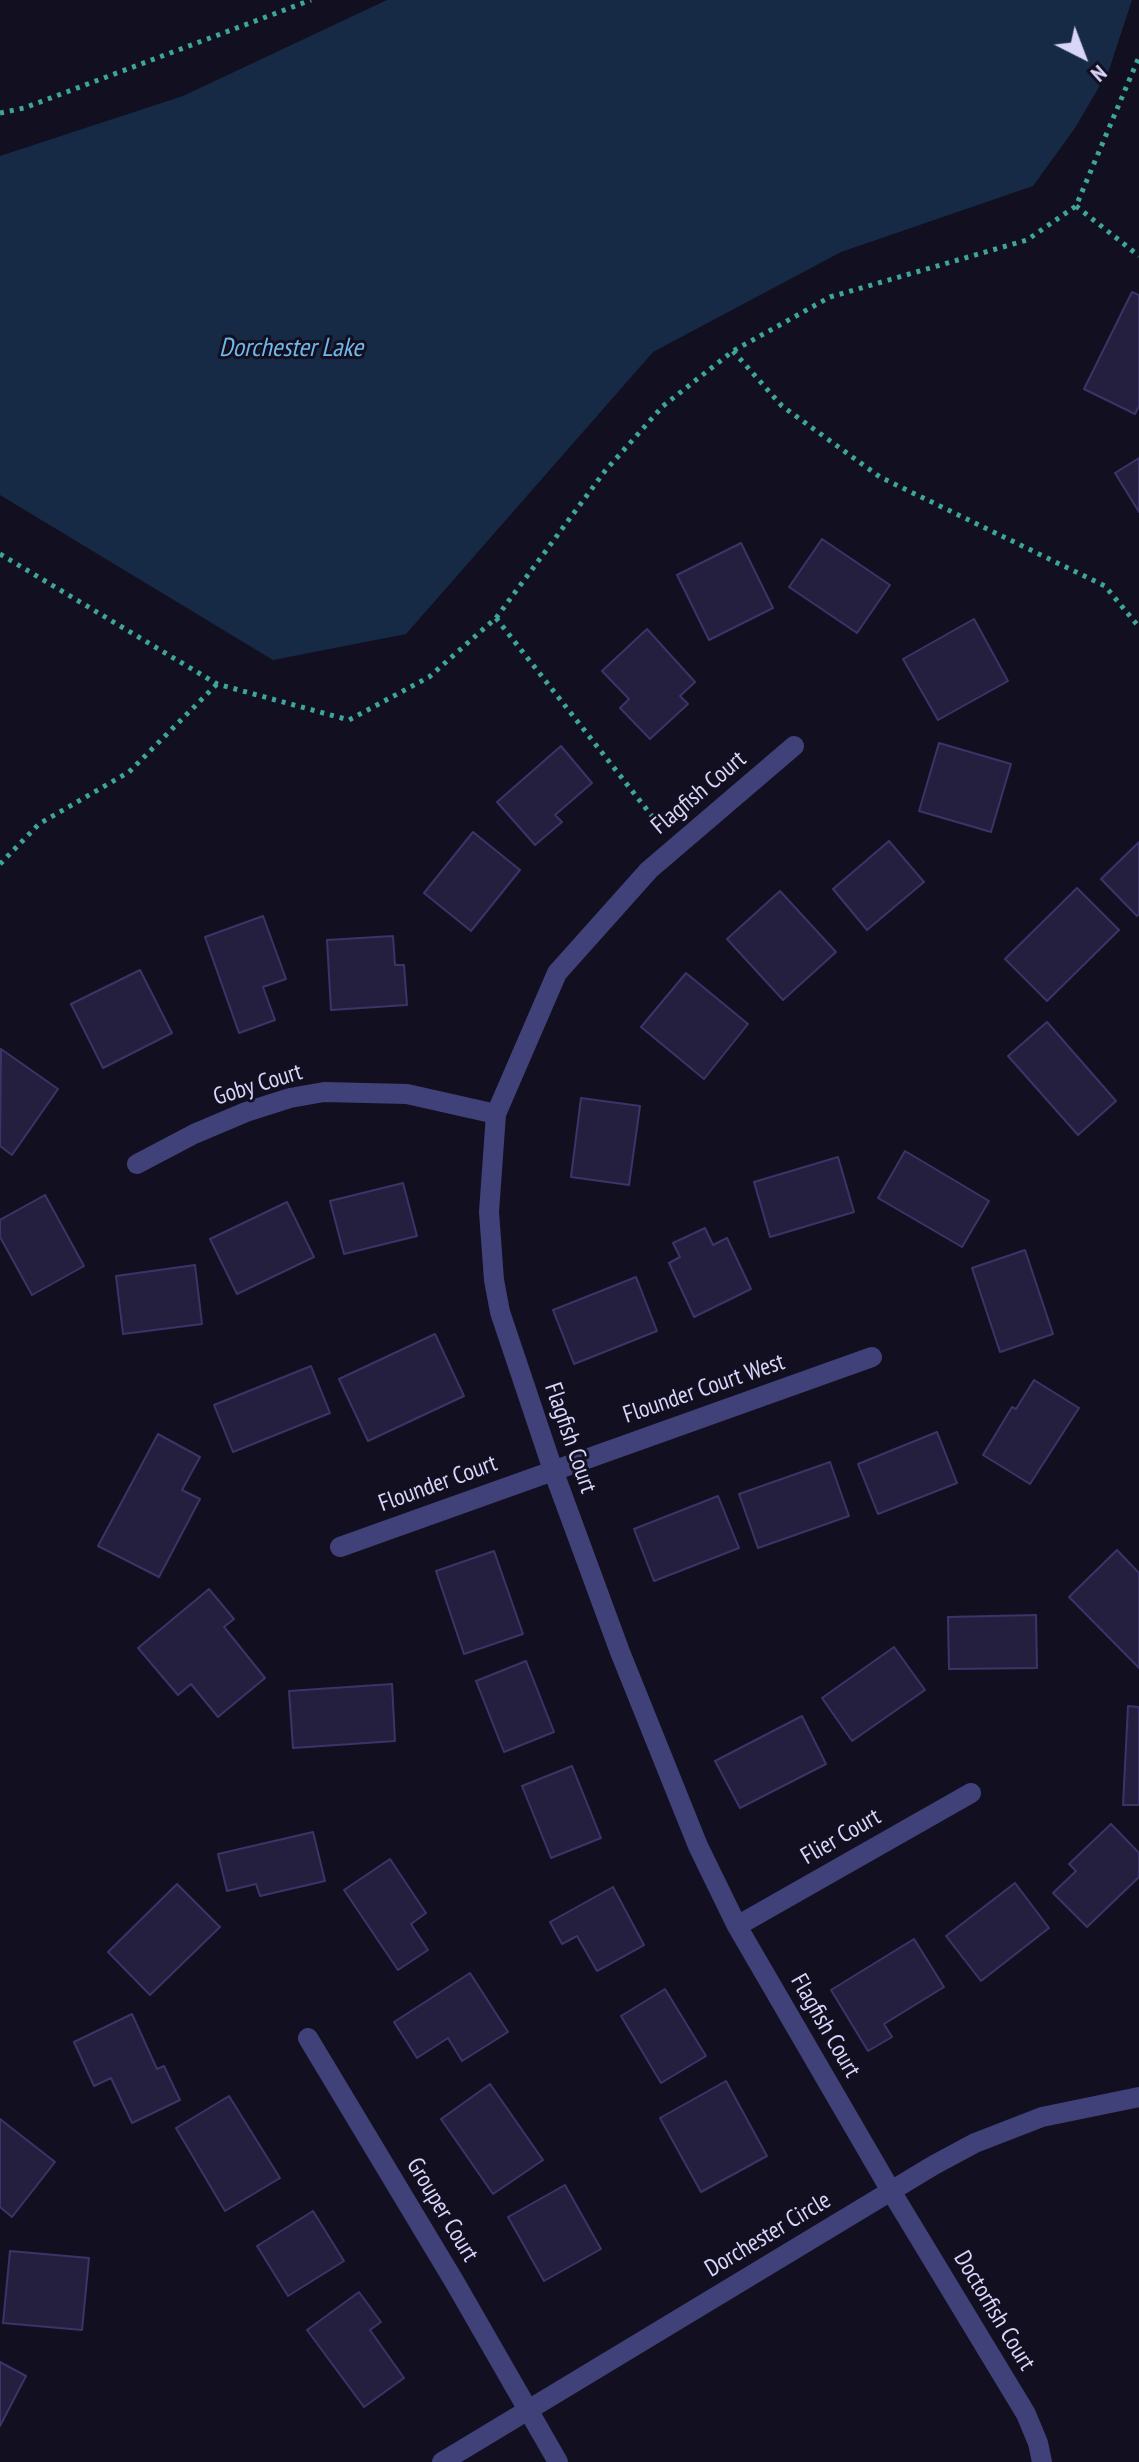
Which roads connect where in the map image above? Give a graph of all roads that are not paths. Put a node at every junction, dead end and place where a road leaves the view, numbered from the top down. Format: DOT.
graph roads {
  1 [pos="794,746"];
  2 [pos="496,1114"];
  3 [pos="137,1164"];
  4 [pos="872,1357"];
  5 [pos="553,1470"];
  6 [pos="340,1547"];
  7 [pos="971,1793"];
  8 [pos="737,1926"];
  9 [pos="308,2038"];
  10 [pos="1139,2097"];
  11 [pos="891,2191"];
  12 [pos="528,2410"];
  13 [pos="442,2462"];
  14 [pos="558,2462"];
  15 [pos="1042,2462"];
  1 -- 2 [label="street, Flagfish Court"];
  2 -- 3 [label="street, Goby Court"];
  2 -- 5 [label="street, Flagfish Court"];
  4 -- 5 [label="street, Flounder Court West"];
  5 -- 6 [label="street, Flounder Court"];
  5 -- 8 [label="street, Flagfish Court"];
  7 -- 8 [label="street, Flier Court"];
  8 -- 11 [label="street, Flagfish Court"];
  9 -- 12 [label="street, Grouper Court"];
  10 -- 11 [label="street, Dorchester Circle"];
  11 -- 12 [label="street, Dorchester Circle"];
  11 -- 15 [label="street, Doctorfish Court"];
  12 -- 13 [label="street, Dorchester Circle"];
  12 -- 14 [label="street, Grouper Court"];
}
